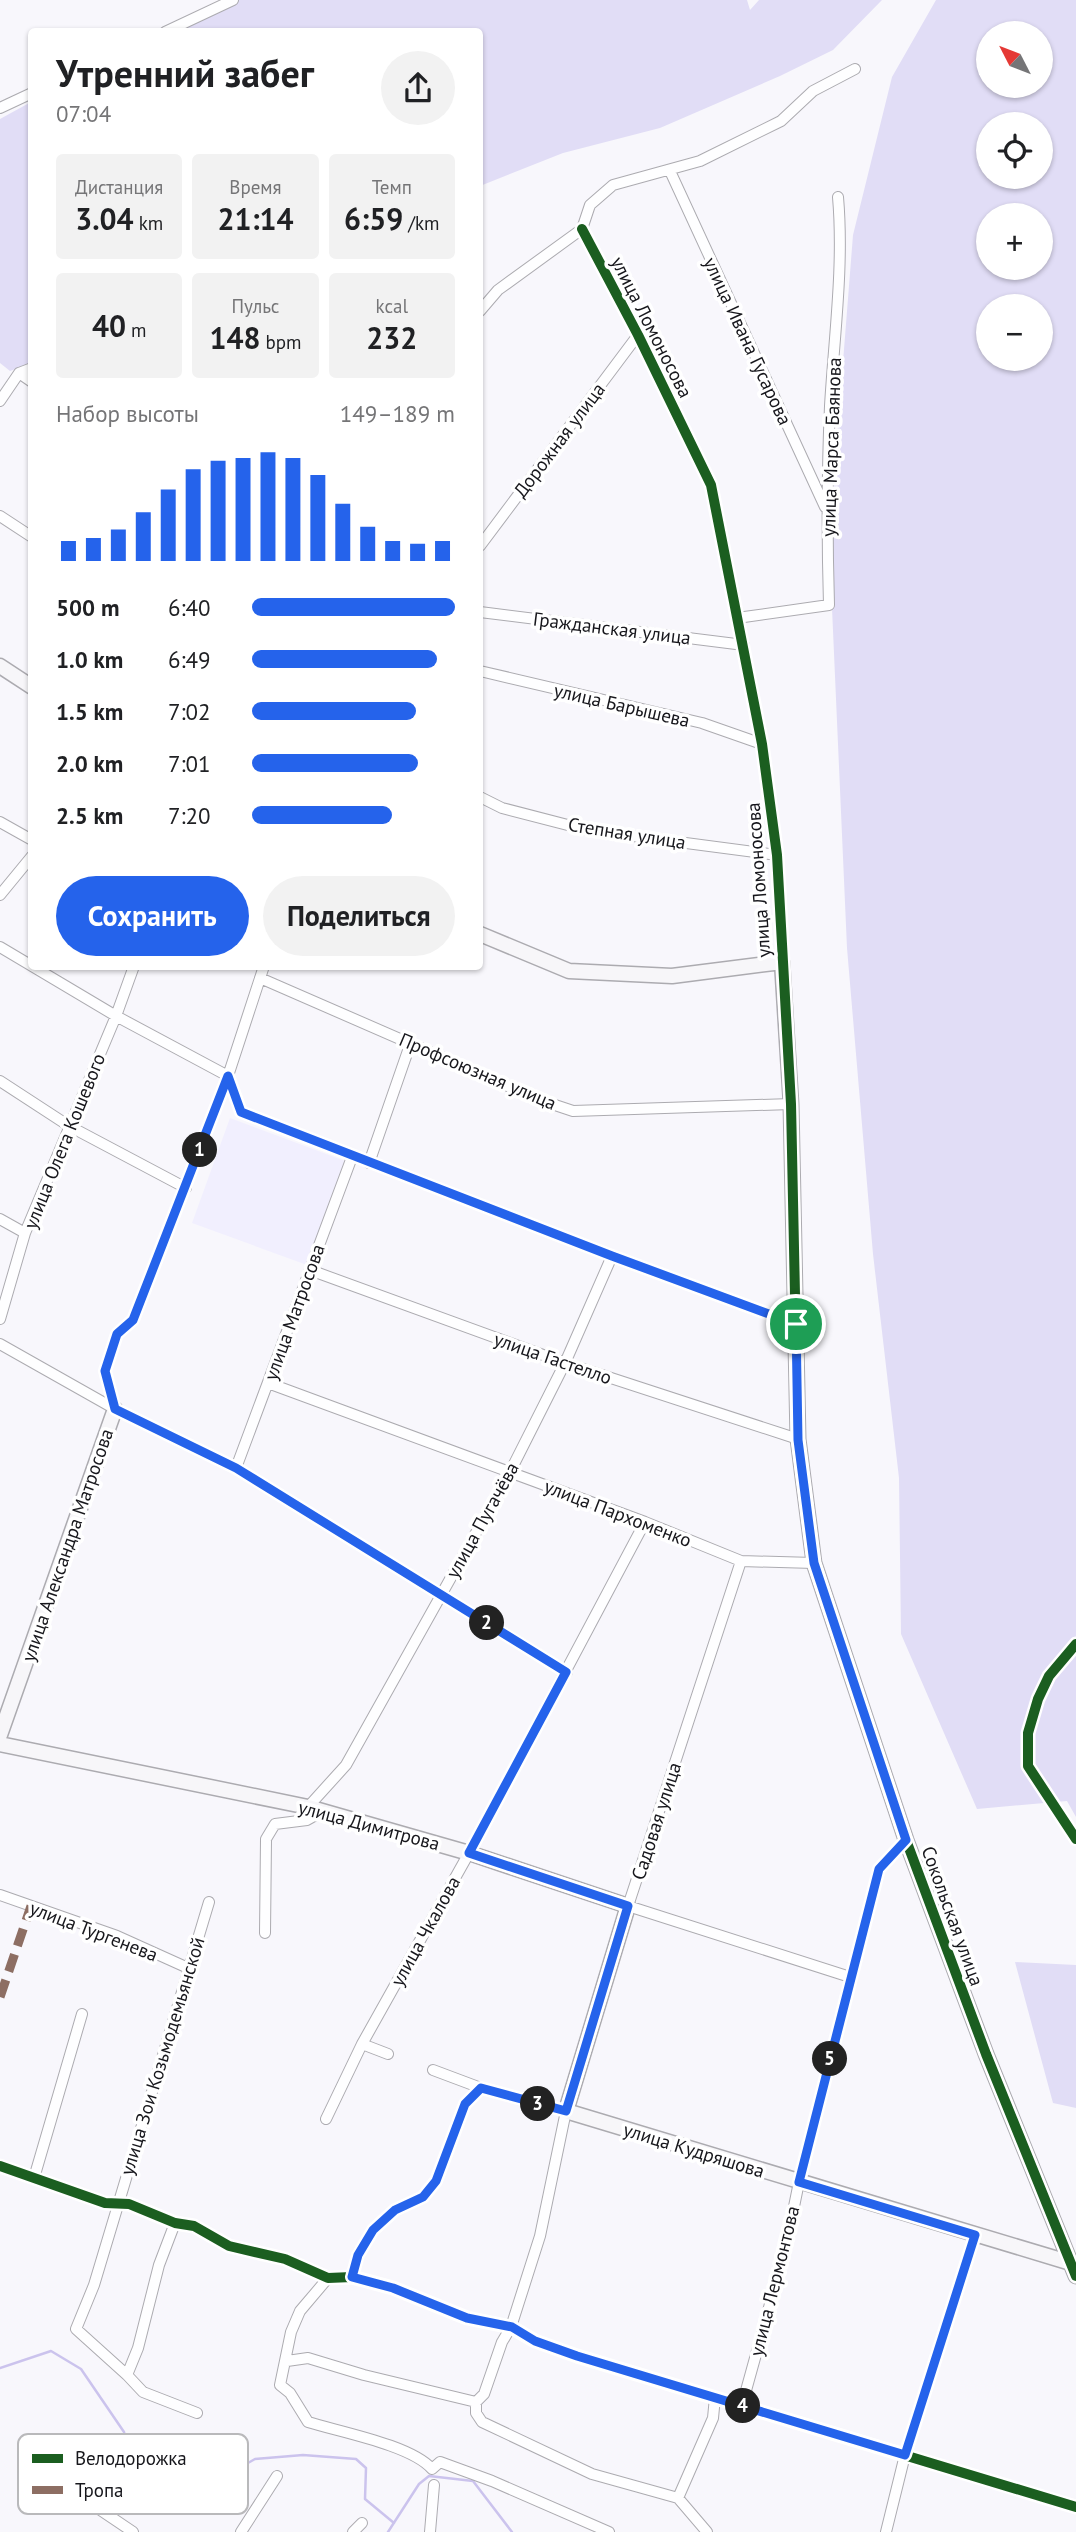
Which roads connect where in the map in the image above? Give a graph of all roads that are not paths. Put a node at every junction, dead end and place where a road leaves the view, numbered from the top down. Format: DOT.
graph roads {
  1 [pos="233,0"];
  2 [pos="174,28"];
  3 [pos="855,69"];
  4 [pos="28,95"];
  5 [pos="0,108"];
  6 [pos="670,171"];
  7 [pos="838,197"];
  8 [pos="582,229"];
  9 [pos="483,308"];
  10 [pos="638,335"];
  11 [pos="28,370"];
  12 [pos="19,373"];
  13 [pos="28,379"];
  14 [pos="0,401"];
  15 [pos="827,510"];
  16 [pos="0,516"];
  17 [pos="28,534"];
  18 [pos="483,542"];
  19 [pos="483,612"];
  20 [pos="737,618"];
  21 [pos="744,645"];
  22 [pos="0,666"];
  23 [pos="483,672"];
  24 [pos="28,684"];
  25 [pos="762,744"];
  26 [pos="483,798"];
  27 [pos="0,822"];
  28 [pos="28,838"];
  29 [pos="778,855"];
  30 [pos="28,861"];
  31 [pos="0,895"];
  32 [pos="483,935"];
  33 [pos="0,947"];
  34 [pos="782,962"];
  35 [pos="28,964"];
  36 [pos="39,970"];
  37 [pos="133,970"];
  38 [pos="263,970"];
  39 [pos="260,978"];
  40 [pos="116,1016"];
  41 [pos="411,1042"];
  42 [pos="228,1076"];
  43 [pos="0,1082"];
  44 [pos="790,1104"];
  45 [pos="69,1126"];
  46 [pos="352,1157"];
  47 [pos="369,1163"];
  48 [pos="186,1188"];
  49 [pos="0,1219"];
  50 [pos="25,1233"];
  51 [pos="612,1256"];
  52 [pos="310,1270"];
  53 [pos="0,1319"];
  54 [pos="796,1324"];
  55 [pos="0,1344"];
  56 [pos="565,1363"];
  57 [pos="268,1383"];
  58 [pos="115,1409"];
  59 [pos="798,1440"];
  60 [pos="236,1468"];
  61 [pos="510,1472"];
  62 [pos="645,1522"];
  63 [pos="741,1561"];
  64 [pos="814,1563"];
  65 [pos="440,1594"];
  66 [pos="566,1672"];
  67 [pos="1,1730"];
  68 [pos="0,1744"];
  69 [pos="308,1807"];
  70 [pos="323,1811"];
  71 [pos="906,1840"];
  72 [pos="469,1853"];
  73 [pos="0,1895"];
  74 [pos="209,1902"];
  75 [pos="628,1906"];
  76 [pos="265,1933"];
  77 [pos="188,1968"];
  78 [pos="850,1978"];
  79 [pos="82,2014"];
  80 [pos="362,2044"];
  81 [pos="388,2054"];
  82 [pos="433,2070"];
  83 [pos="481,2088"];
  84 [pos="566,2111"];
  85 [pos="326,2119"];
  86 [pos="0,2166"];
  87 [pos="34,2178"];
  88 [pos="799,2182"];
  89 [pos="117,2202"];
  90 [pos="176,2223"];
  91 [pos="975,2235"];
  92 [pos="1074,2268"];
  93 [pos="352,2277"];
  94 [pos="328,2278"];
  95 [pos="512,2327"];
  96 [pos="287,2361"];
  97 [pos="127,2375"];
  98 [pos="715,2398"];
  99 [pos="476,2402"];
  100 [pos="742,2405"];
  101 [pos="197,2413"];
  102 [pos="905,2455"];
  103 [pos="277,2476"];
  104 [pos="435,2485"];
  105 [pos="678,2498"];
  106 [pos="1076,2507"];
  107 [pos="106,2514"];
  108 [pos="362,2523"];
  109 [pos="133,2532"];
  110 [pos="241,2532"];
  111 [pos="354,2532"];
  112 [pos="430,2532"];
  113 [pos="608,2532"];
  114 [pos="707,2532"];
  115 [pos="886,2532"];
  1 -- 2 [label="street"];
  3 -- 6 [label="street"];
  4 -- 5 [label="street"];
  6 -- 8 [label="street"];
  6 -- 15 [label="street, улица Ивана Гусарова"];
  7 -- 15 [label="street, улица Марса Баянова"];
  8 -- 9 [label="street"];
  8 -- 10 [label="street, улица Ломоносова"];
  10 -- 18 [label="street, Дорожная улица"];
  10 -- 20 [label="street, улица Ломоносова"];
  11 -- 12 [label="street"];
  12 -- 13 [label="street"];
  12 -- 14 [label="street"];
  15 -- 20 [label="street, улица Марса Баянова"];
  16 -- 17 [label="street"];
  19 -- 21 [label="street, Гражданская улица"];
  20 -- 21 [label="street, улица Ломоносова"];
  21 -- 25 [label="street, улица Ломоносова"];
  22 -- 24 [label="street"];
  23 -- 25 [label="street, улица Барышева"];
  25 -- 29 [label="street, улица Ломоносова"];
  26 -- 29 [label="street, Степная улица"];
  27 -- 28 [label="street"];
  29 -- 34 [label="street, улица Ломоносова"];
  30 -- 31 [label="street"];
  32 -- 34 [label="street"];
  33 -- 35 [label="street"];
  34 -- 44 [label="street, улица Ломоносова"];
  36 -- 40 [label="street"];
  37 -- 40 [label="street, улица Олега Кошевого"];
  38 -- 39 [label="street, улица Александра Матросова"];
  39 -- 41 [label="street, Профсоюзная улица"];
  39 -- 42 [label="street, улица Александра Матросова"];
  40 -- 42 [label="street"];
  40 -- 45 [label="street, улица Олега Кошевого"];
  41 -- 44 [label="street, Профсоюзная улица"];
  41 -- 47 [label="street"];
  42 -- 46 [label="street"];
  42 -- 48 [label="street, улица Александра Матросова"];
  43 -- 45 [label="street"];
  44 -- 54 [label="street, улица Ломоносова"];
  45 -- 48 [label="street"];
  45 -- 50 [label="street, улица Олега Кошевого"];
  46 -- 47 [label="street"];
  46 -- 52 [label="street, улица Матросова"];
  47 -- 51 [label="street"];
  48 -- 58 [label="street, улица Александра Матросова"];
  49 -- 50 [label="street"];
  50 -- 53 [label="street, улица Олега Кошевого"];
  51 -- 54 [label="street"];
  51 -- 56 [label="street, улица Пугачёва"];
  52 -- 56 [label="street, улица Гастелло"];
  52 -- 57 [label="street, улица Матросова"];
  54 -- 59 [label="street, улица Ломоносова"];
  55 -- 58 [label="street"];
  56 -- 59 [label="street, улица Гастелло"];
  56 -- 61 [label="street, улица Пугачёва"];
  57 -- 60 [label="street, улица Матросова"];
  57 -- 61 [label="street, улица Пархоменко"];
  58 -- 60 [label="street"];
  58 -- 67 [label="street, улица Александра Матросова"];
  59 -- 64 [label="street, улица Ломоносова"];
  60 -- 65 [label="street"];
  61 -- 62 [label="street, улица Пархоменко"];
  61 -- 65 [label="street, улица Пугачёва"];
  62 -- 63 [label="street, улица Пархоменко"];
  62 -- 66 [label="street, улица Чкалова"];
  63 -- 64 [label="street, улица Пархоменко"];
  63 -- 75 [label="street, Садовая улица"];
  64 -- 71 [label="street, Сокольская улица"];
  65 -- 66 [label="street"];
  65 -- 69 [label="street, улица Пугачёва"];
  66 -- 72 [label="street, улица Чкалова"];
  68 -- 69 [label="street, улица Димитрова"];
  69 -- 70 [label="street, улица Димитрова"];
  70 -- 72 [label="street, улица Димитрова"];
  70 -- 76 [label="street"];
  71 -- 78 [label="street, улица Лермонтова"];
  71 -- 92 [label="street, Сокольская улица"];
  72 -- 75 [label="street, улица Димитрова"];
  72 -- 80 [label="street, улица Чкалова"];
  73 -- 77 [label="street, улица Тургенева"];
  74 -- 77 [label="street, улица Зои Козьмодемьянской"];
  75 -- 78 [label="street, улица Димитрова"];
  75 -- 84 [label="street, Садовая улица"];
  77 -- 89 [label="street, улица Зои Козьмодемьянской"];
  78 -- 88 [label="street, улица Лермонтова"];
  79 -- 87 [label="street"];
  80 -- 81 [label="street"];
  80 -- 85 [label="street, улица Чкалова"];
  82 -- 83 [label="street, улица Кудряшова"];
  83 -- 84 [label="street, улица Кудряшова"];
  83 -- 93 [label="street"];
  84 -- 88 [label="street, улица Кудряшова"];
  84 -- 95 [label="street, Садовая улица"];
  86 -- 87 [label="street"];
  87 -- 89 [label="street"];
  88 -- 91 [label="street, улица Кудряшова"];
  88 -- 100 [label="street, улица Лермонтова"];
  89 -- 90 [label="street"];
  89 -- 97 [label="street, улица Зои Козьмодемьянской"];
  90 -- 94 [label="street"];
  90 -- 97 [label="street"];
  91 -- 92 [label="street, улица Кудряшова"];
  91 -- 102 [label="street"];
  93 -- 94 [label="street"];
  93 -- 95 [label="street"];
  94 -- 96 [label="street"];
  95 -- 98 [label="street"];
  95 -- 99 [label="street, Садовая улица"];
  96 -- 99 [label="street"];
  96 -- 113 [label="street"];
  97 -- 101 [label="street"];
  98 -- 100 [label="street"];
  98 -- 105 [label="street"];
  99 -- 105 [label="street"];
  100 -- 102 [label="street"];
  102 -- 106 [label="street"];
  102 -- 115 [label="street"];
  103 -- 110 [label="street"];
  104 -- 112 [label="street"];
  105 -- 114 [label="street"];
  107 -- 109 [label="street"];
  108 -- 111 [label="street"];
}
